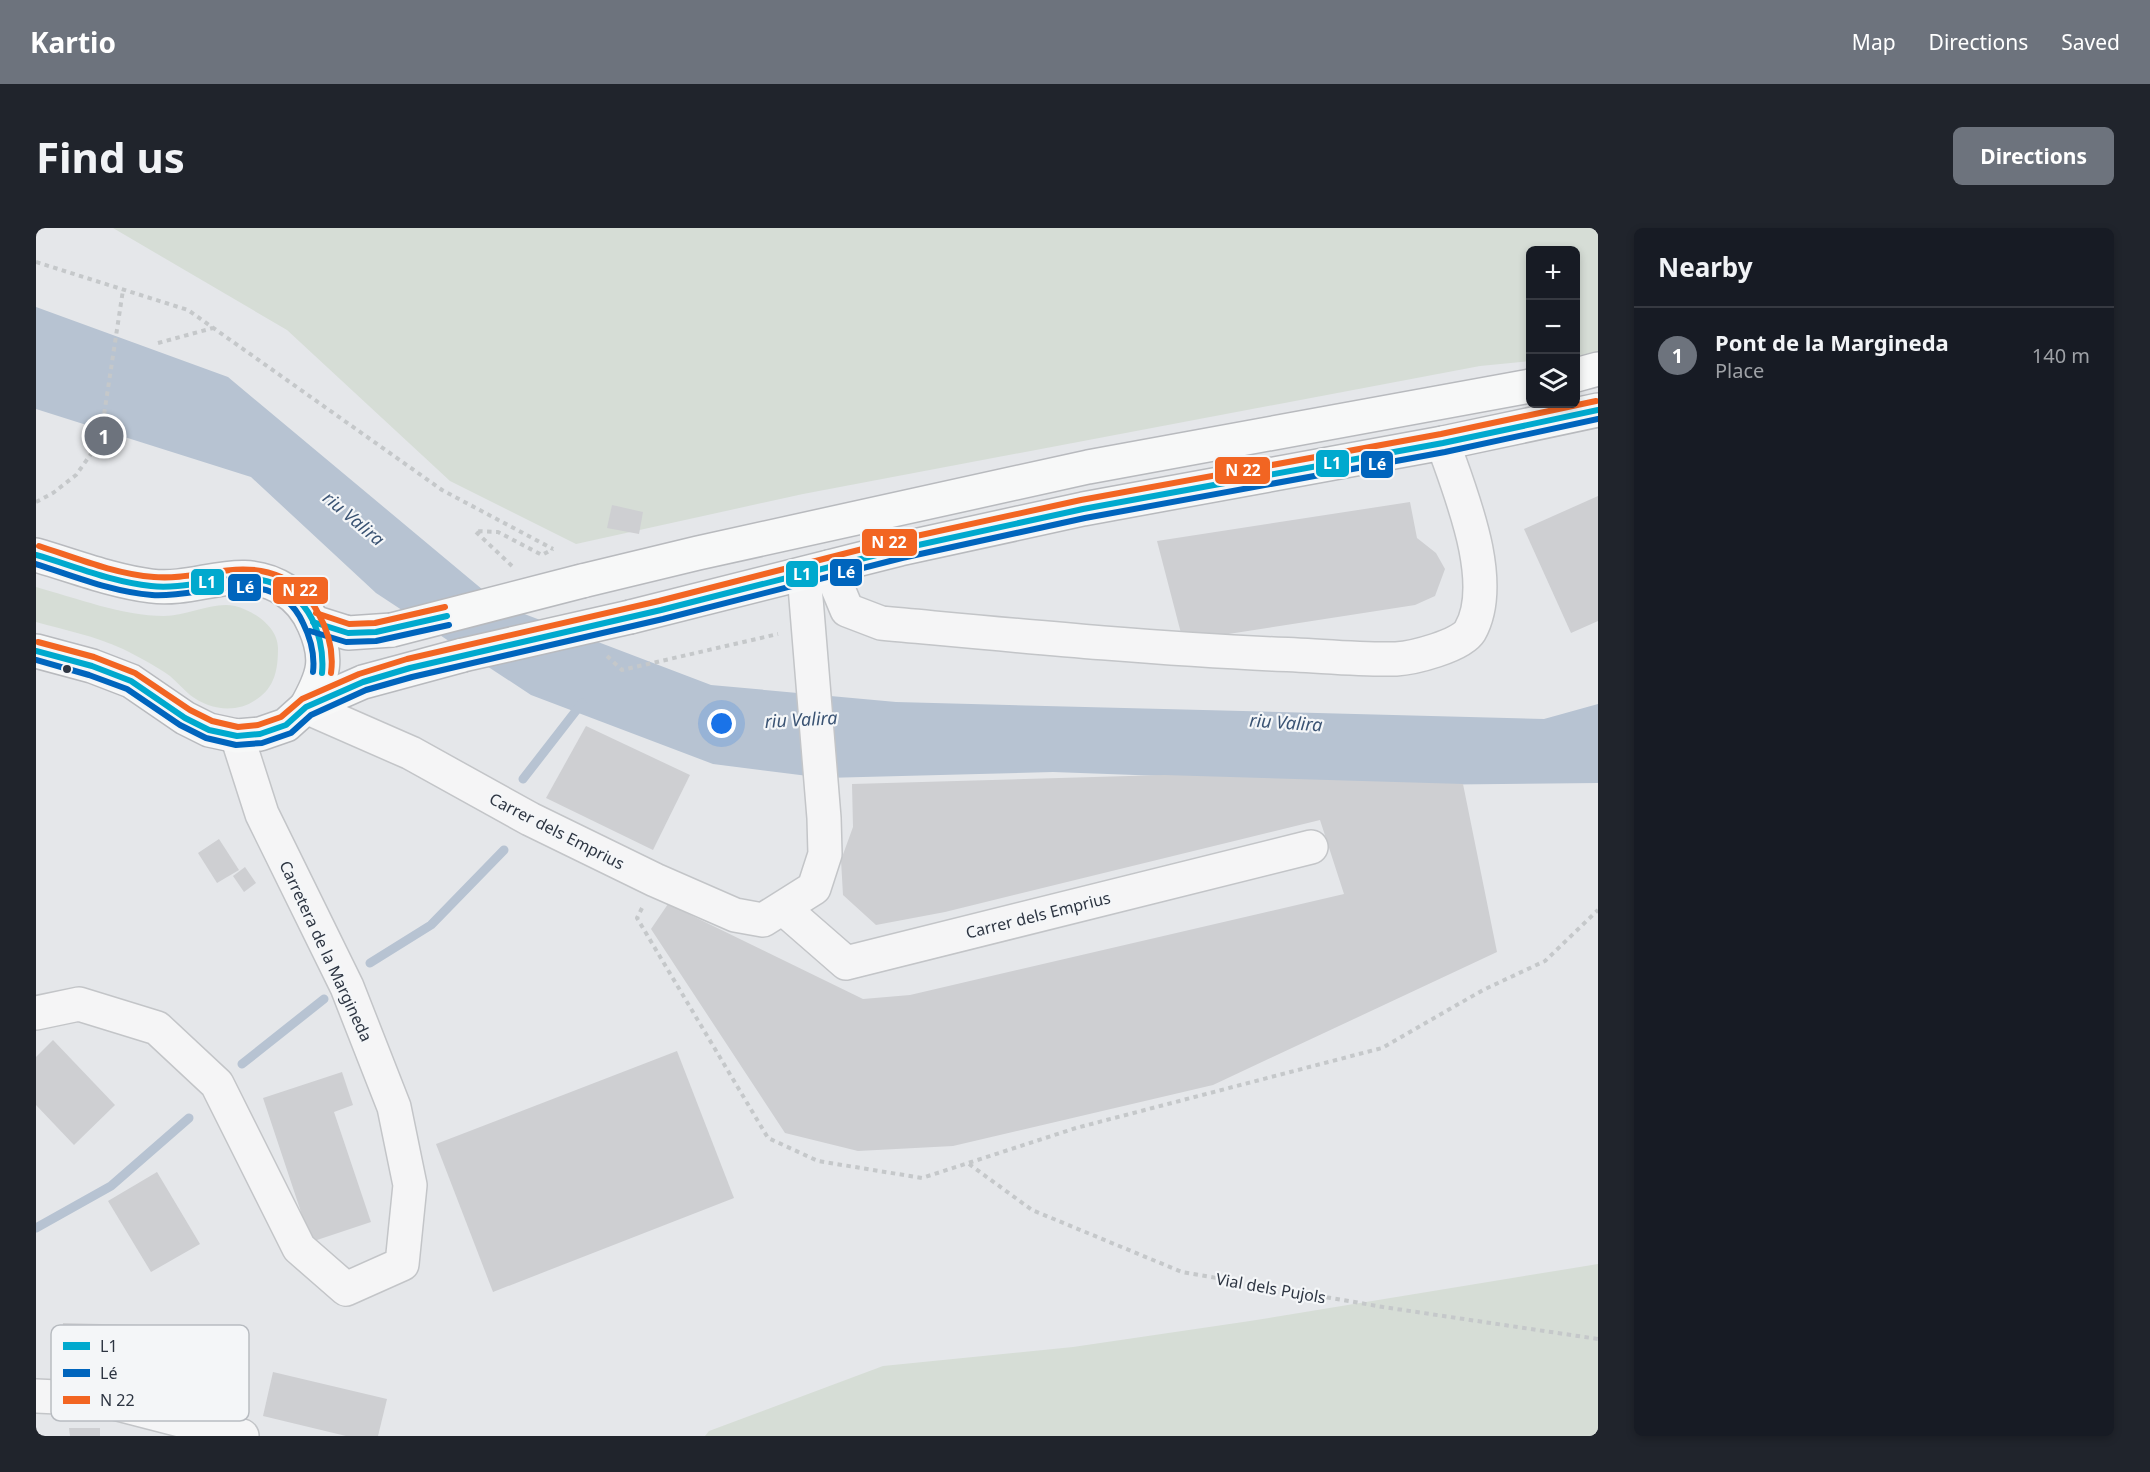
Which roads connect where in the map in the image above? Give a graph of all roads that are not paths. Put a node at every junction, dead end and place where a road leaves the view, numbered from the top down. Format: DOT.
graph roads {
  1 [pos="1598,369"];
  2 [pos="1580,374"];
  3 [pos="1526,387"];
  4 [pos="1598,410"];
  5 [pos="1443,443"];
  6 [pos="36,555"];
  7 [pos="817,571"];
  8 [pos="313,622"];
  9 [pos="36,651"];
  10 [pos="306,707"];
  11 [pos="237,736"];
  12 [pos="1311,847"];
  13 [pos="784,909"];
  14 [pos="36,1013"];
  15 [pos="36,1396"];
  16 [pos="51,1397"];
  17 [pos="184,1421"];
  18 [pos="242,1436"];
  1 -- 2 [label="highway"];
  3 -- 8 [label="highway, bridge"];
  4 -- 5 [label="highway"];
  5 -- 7 [label="highway"];
  5 -- 7 [label="street"];
  6 -- 8 [label="highway"];
  7 -- 10 [label="highway, bridge"];
  7 -- 13 [label="street, Carrer dels Emprius"];
  8 -- 10 [label="highway"];
  9 -- 11 [label="highway"];
  10 -- 11 [label="highway"];
  10 -- 13 [label="street, Carrer dels Emprius"];
  11 -- 14 [label="street, Carretera de la Margineda"];
  12 -- 13 [label="street, Carrer dels Emprius"];
  15 -- 16 [label="street"];
  17 -- 18 [label="street"];
}
